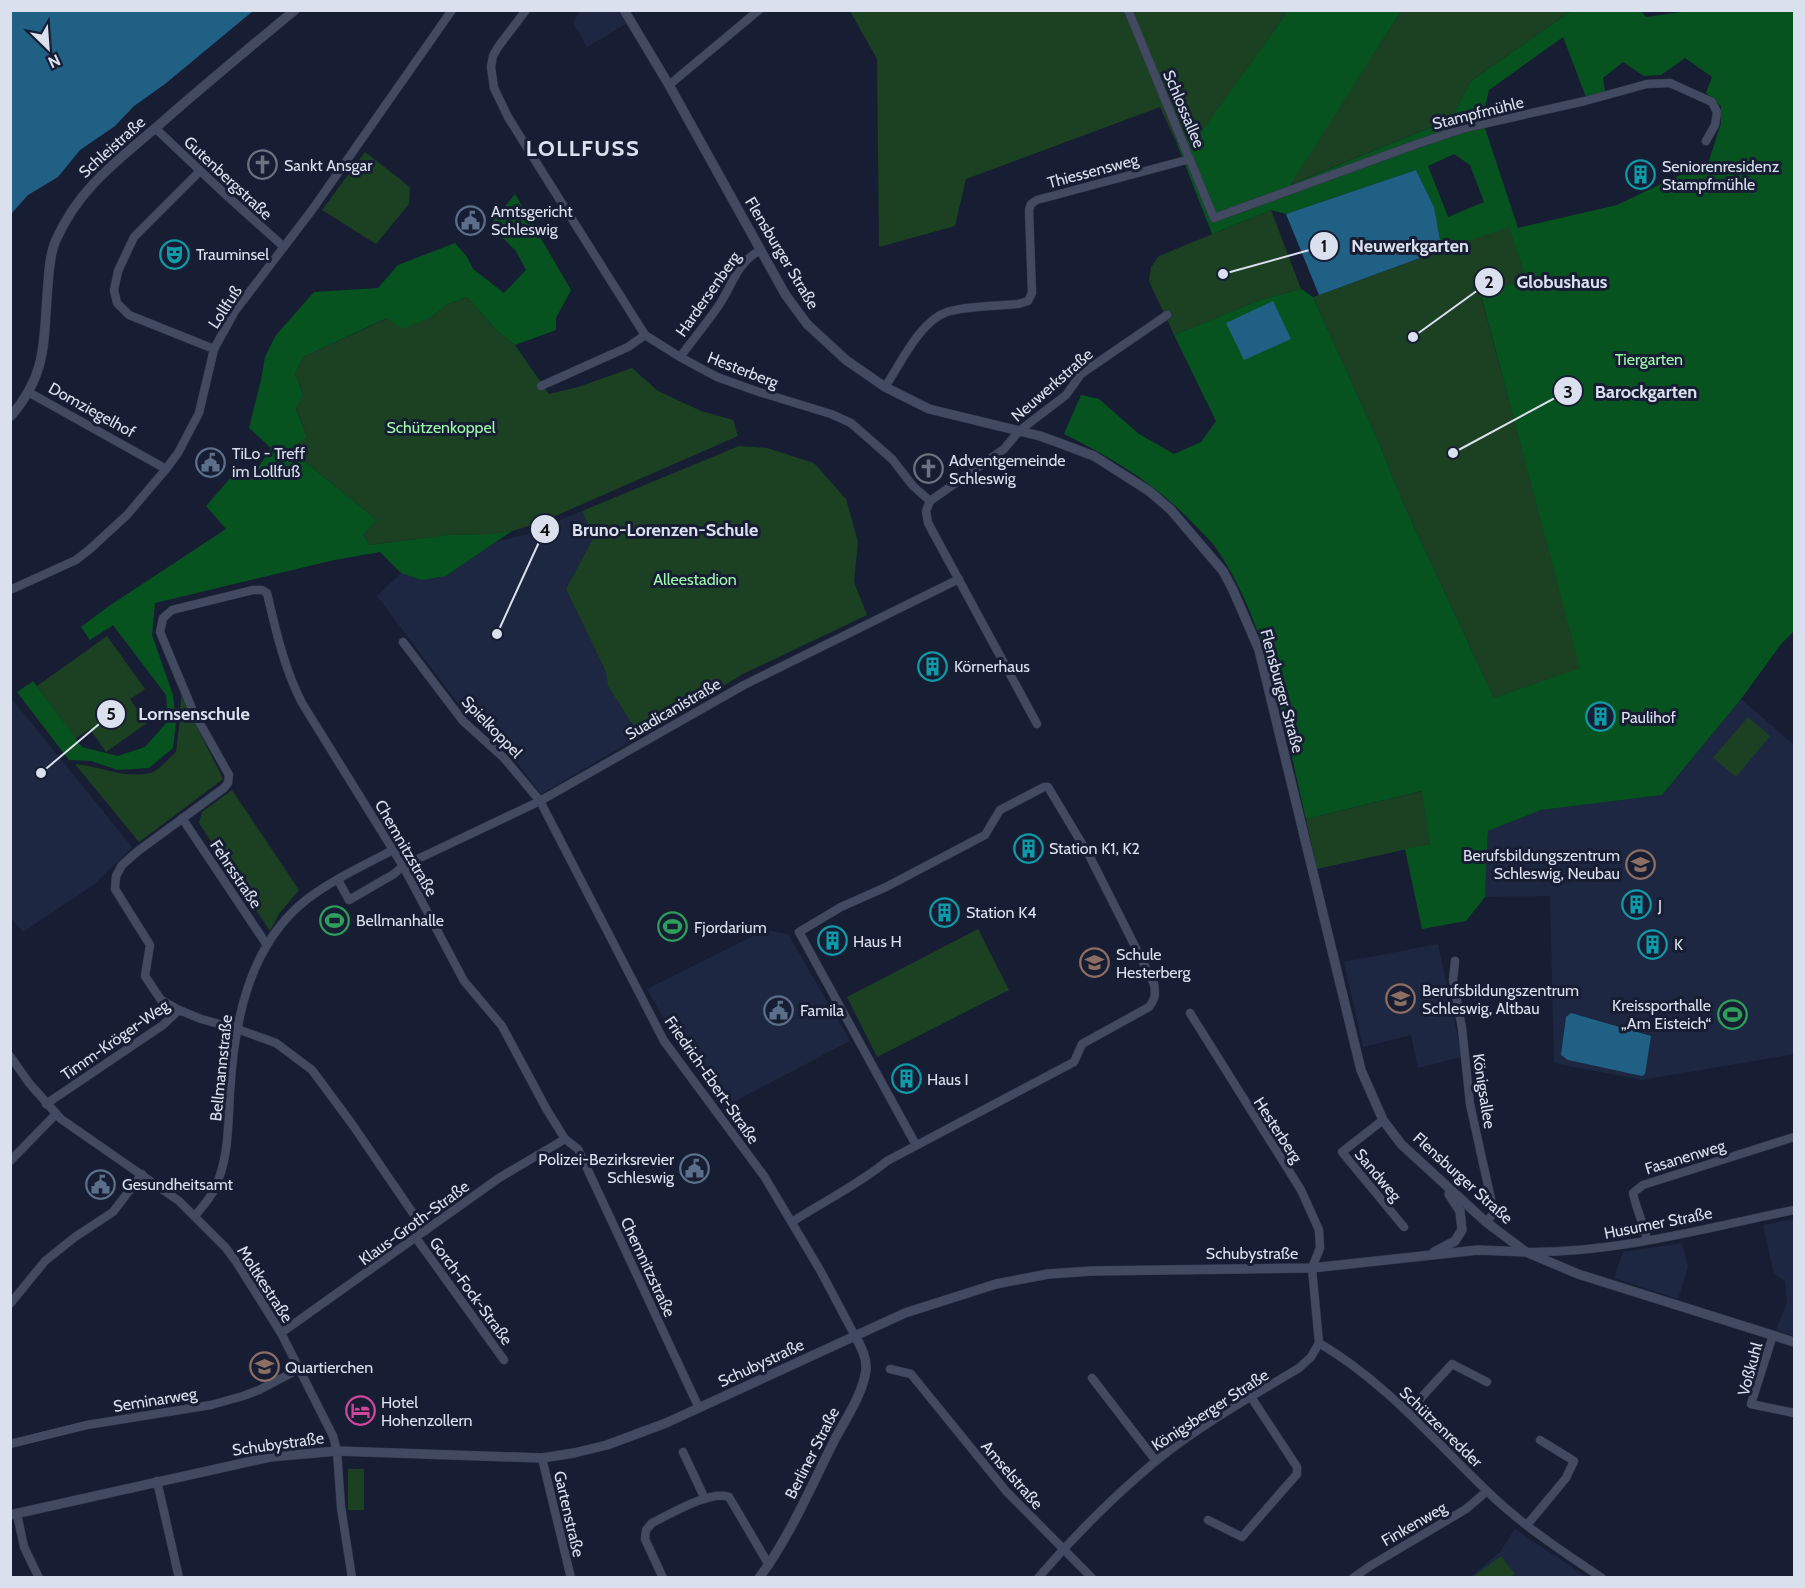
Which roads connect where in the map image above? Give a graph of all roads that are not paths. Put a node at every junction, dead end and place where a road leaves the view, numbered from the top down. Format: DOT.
graph roads {
  1 [pos="295,10"];
  2 [pos="452,10"];
  3 [pos="526,10"];
  4 [pos="624,10"];
  5 [pos="1128,10"];
  6 [pos="752,12"];
  7 [pos="669,85"];
  8 [pos="155,128"];
  9 [pos="1706,141"];
  10 [pos="1190,159"];
  11 [pos="200,171"];
  12 [pos="1214,218"];
  13 [pos="284,247"];
  14 [pos="761,250"];
  15 [pos="1167,315"];
  16 [pos="645,335"];
  17 [pos="214,349"];
  18 [pos="680,357"];
  19 [pos="541,387"];
  20 [pos="885,387"];
  21 [pos="30,393"];
  22 [pos="10,417"];
  23 [pos="1019,431"];
  24 [pos="166,469"];
  25 [pos="930,501"];
  26 [pos="959,579"];
  27 [pos="10,590"];
  28 [pos="403,642"];
  29 [pos="1037,724"];
  30 [pos="540,801"];
  31 [pos="182,818"];
  32 [pos="393,850"];
  33 [pos="403,866"];
  34 [pos="338,880"];
  35 [pos="267,945"];
  36 [pos="1455,961"];
  37 [pos="179,1010"];
  38 [pos="1190,1013"];
  39 [pos="237,1029"];
  40 [pos="10,1056"];
  41 [pos="46,1104"];
  42 [pos="56,1114"];
  43 [pos="1383,1120"];
  44 [pos="1794,1137"];
  45 [pos="565,1139"];
  46 [pos="916,1145"];
  47 [pos="10,1161"];
  48 [pos="142,1174"];
  49 [pos="1442,1183"];
  50 [pos="1794,1210"];
  51 [pos="195,1216"];
  52 [pos="792,1222"];
  53 [pos="1486,1222"];
  54 [pos="1404,1227"];
  55 [pos="425,1231"];
  56 [pos="416,1238"];
  57 [pos="1647,1240"];
  58 [pos="1526,1252"];
  59 [pos="1427,1256"];
  60 [pos="1312,1268"];
  61 [pos="10,1304"];
  62 [pos="281,1333"];
  63 [pos="1773,1335"];
  64 [pos="855,1336"];
  65 [pos="1794,1342"];
  66 [pos="1319,1343"];
  67 [pos="504,1360"];
  68 [pos="299,1369"];
  69 [pos="890,1369"];
  70 [pos="1092,1378"];
  71 [pos="1487,1382"];
  72 [pos="1251,1397"];
  73 [pos="699,1408"];
  74 [pos="1408,1412"];
  75 [pos="1794,1413"];
  76 [pos="1540,1440"];
  77 [pos="10,1444"];
  78 [pos="337,1451"];
  79 [pos="683,1452"];
  80 [pos="542,1458"];
  81 [pos="1156,1461"];
  82 [pos="157,1481"];
  83 [pos="1487,1491"];
  84 [pos="705,1499"];
  85 [pos="14,1515"];
  86 [pos="1208,1521"];
  87 [pos="1527,1525"];
  88 [pos="1062,1550"];
  89 [pos="769,1564"];
  90 [pos="39,1578"];
  91 [pos="179,1578"];
  92 [pos="352,1578"];
  93 [pos="571,1578"];
  94 [pos="663,1578"];
  95 [pos="759,1578"];
  96 [pos="1038,1578"];
  97 [pos="1092,1578"];
  98 [pos="1353,1578"];
  99 [pos="1602,1578"];
  1 -- 8 [label="street, Schleistraße"];
  2 -- 13 [label="street, Lollfuß"];
  3 -- 16 [label="street, Hesterberg"];
  4 -- 7 [label="street, Flensburger Straße"];
  5 -- 10 [label="street, Schlossallee"];
  6 -- 7 [label="street"];
  7 -- 14 [label="street, Flensburger Straße"];
  8 -- 11 [label="street, Gutenbergstraße"];
  8 -- 21 [label="street, Schleistraße"];
  9 -- 12 [label="street, Stampfmühle"];
  10 -- 12 [label="street, Schlossallee"];
  10 -- 20 [label="street, Thiessensweg"];
  11 -- 13 [label="street, Gutenbergstraße"];
  11 -- 17 [label="street"];
  13 -- 17 [label="street, Lollfuß"];
  14 -- 18 [label="street, Hardersenberg"];
  14 -- 20 [label="street, Flensburger Straße"];
  15 -- 23 [label="street, Neuwerkstraße"];
  16 -- 18 [label="street, Hesterberg"];
  16 -- 19 [label="street"];
  17 -- 24 [label="street, Lollfuß"];
  18 -- 25 [label="street, Hesterberg"];
  20 -- 23 [label="street, Flensburger Straße"];
  21 -- 22 [label="street, Domziegelhof"];
  21 -- 24 [label="street, Domziegelhof"];
  23 -- 25 [label="street, Neuwerkstraße"];
  23 -- 43 [label="street, Flensburger Straße"];
  24 -- 27 [label="street, Lollfuß"];
  25 -- 26 [label="street"];
  26 -- 29 [label="street"];
  26 -- 30 [label="street, Suadicanistraße"];
  28 -- 30 [label="street, Spielkoppel"];
  30 -- 33 [label="street, Suadicanistraße"];
  30 -- 52 [label="street, Friedrich-Ebert-Straße"];
  31 -- 32 [label="street, Chemnitzstraße"];
  31 -- 35 [label="street, Fehrsstraße"];
  31 -- 37 [label="street"];
  32 -- 33 [label="street, Chemnitzstraße"];
  32 -- 34 [label="street, Bellmannstraße"];
  33 -- 34 [label="street"];
  33 -- 45 [label="street, Chemnitzstraße"];
  34 -- 35 [label="street, Bellmannstraße"];
  35 -- 39 [label="street, Bellmannstraße"];
  36 -- 53 [label="street, Königsallee"];
  37 -- 39 [label="street, Timm-Kröger-Weg"];
  37 -- 41 [label="street, Timm-Kröger-Weg"];
  38 -- 60 [label="street, Hesterberg"];
  39 -- 51 [label="street, Bellmannstraße"];
  39 -- 55 [label="street, Timm-Kröger-Weg"];
  40 -- 41 [label="street, Moltkestraße"];
  41 -- 42 [label="street, Moltkestraße"];
  42 -- 47 [label="street"];
  42 -- 48 [label="street, Moltkestraße"];
  43 -- 49 [label="street, Flensburger Straße"];
  43 -- 54 [label="street, Sandweg"];
  44 -- 57 [label="street, Fasanenweg"];
  45 -- 55 [label="street, Klaus-Groth-Straße"];
  45 -- 73 [label="street, Chemnitzstraße"];
  46 -- 46 [label="street"];
  46 -- 52 [label="street"];
  48 -- 51 [label="street, Moltkestraße"];
  48 -- 61 [label="street"];
  49 -- 53 [label="street, Flensburger Straße"];
  49 -- 59 [label="street"];
  50 -- 57 [label="street, Husumer Straße"];
  51 -- 62 [label="street, Moltkestraße"];
  52 -- 64 [label="street, Friedrich-Ebert-Straße"];
  53 -- 58 [label="street, Flensburger Straße"];
  55 -- 56 [label="street, Klaus-Groth-Straße"];
  56 -- 62 [label="street, Klaus-Groth-Straße"];
  56 -- 67 [label="street, Gorch-Fock-Straße"];
  57 -- 58 [label="street, Husumer Straße"];
  58 -- 59 [label="street, Schubystraße"];
  58 -- 63 [label="street, Flensburger Straße"];
  59 -- 60 [label="street, Schubystraße"];
  60 -- 64 [label="street, Schubystraße"];
  60 -- 66 [label="street"];
  62 -- 68 [label="street, Moltkestraße"];
  63 -- 65 [label="street, Flensburger Straße"];
  63 -- 75 [label="street, Voßkuhl"];
  64 -- 73 [label="street, Schubystraße"];
  64 -- 89 [label="street, Berliner Straße"];
  66 -- 72 [label="street, Königsberger Straße"];
  66 -- 74 [label="street, Schützenredder"];
  68 -- 77 [label="street, Seminarweg"];
  68 -- 78 [label="street, Moltkestraße"];
  69 -- 88 [label="street, Amselstraße"];
  70 -- 81 [label="street"];
  71 -- 74 [label="street"];
  72 -- 81 [label="street, Königsberger Straße"];
  72 -- 86 [label="street"];
  73 -- 80 [label="street, Schubystraße"];
  74 -- 83 [label="street, Schützenredder"];
  76 -- 87 [label="street"];
  78 -- 80 [label="street, Schubystraße"];
  78 -- 82 [label="street, Schubystraße"];
  78 -- 92 [label="street, Moltkestraße"];
  79 -- 84 [label="street"];
  80 -- 93 [label="street, Gartenstraße"];
  81 -- 88 [label="street, Königsberger Straße"];
  82 -- 85 [label="street, Schubystraße"];
  82 -- 91 [label="street"];
  83 -- 87 [label="street, Schützenredder"];
  83 -- 98 [label="street, Finkenweg"];
  84 -- 89 [label="street"];
  84 -- 94 [label="street"];
  85 -- 90 [label="street"];
  87 -- 99 [label="street, Schützenredder"];
  88 -- 96 [label="street, Königsberger Straße"];
  88 -- 97 [label="street, Amselstraße"];
  89 -- 95 [label="street, Berliner Straße"];
}
